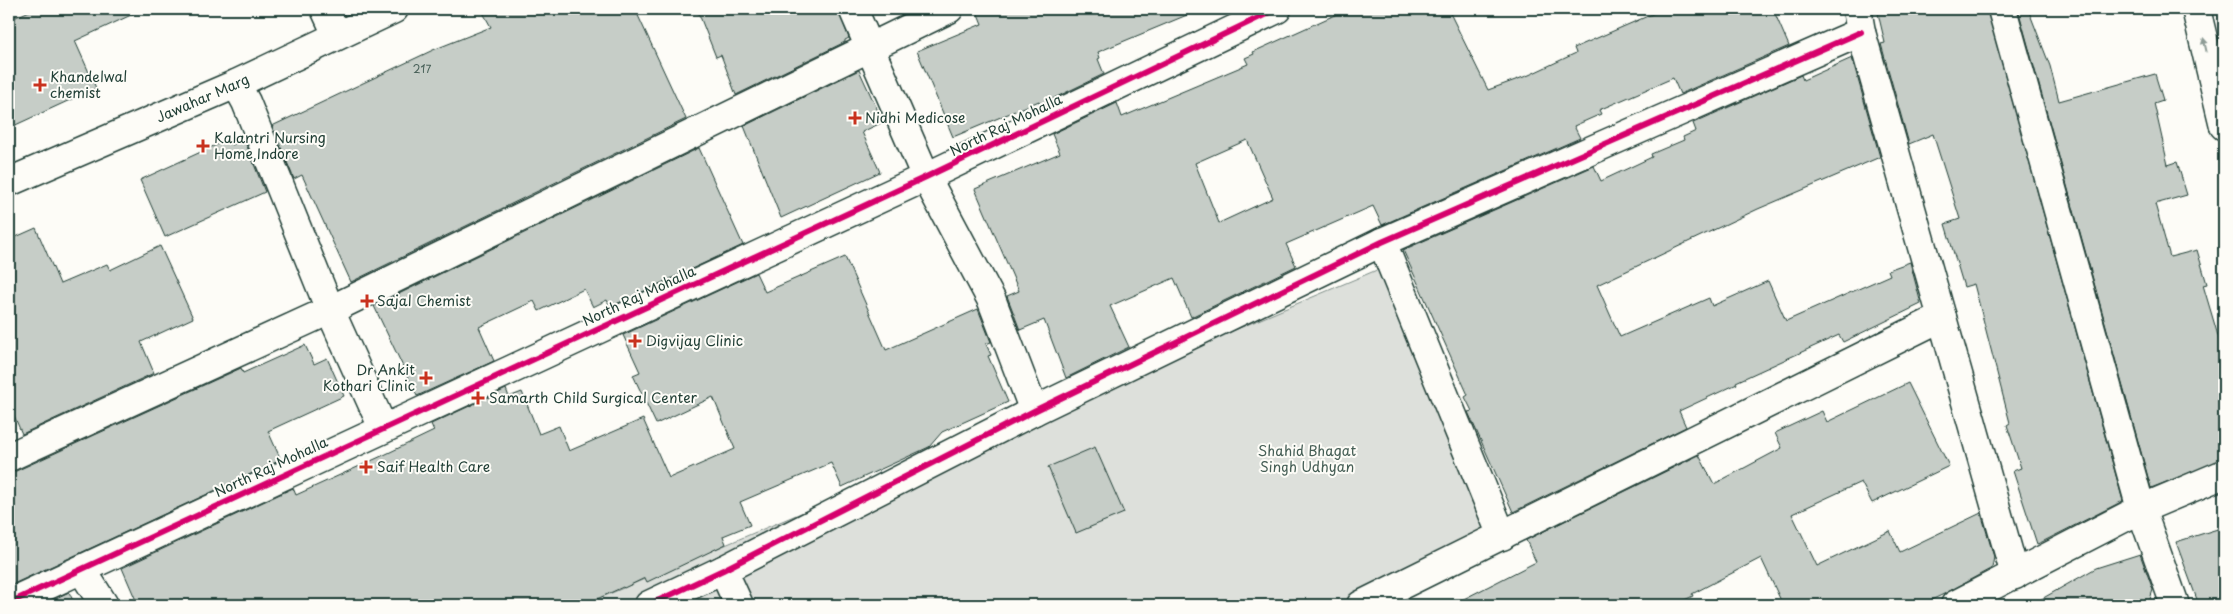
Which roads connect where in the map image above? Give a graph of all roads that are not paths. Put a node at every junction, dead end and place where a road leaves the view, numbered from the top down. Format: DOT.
graph roads {
  1 [pos="325,9"];
  2 [pos="394,9"];
  3 [pos="853,9"];
  4 [pos="949,9"];
  5 [pos="1277,9"];
  6 [pos="2002,9"];
  7 [pos="2196,9"];
  8 [pos="1859,20"];
  9 [pos="337,34"];
  10 [pos="870,46"];
  11 [pos="236,84"];
  12 [pos="2224,126"];
  13 [pos="926,177"];
  14 [pos="9,182"];
  15 [pos="1382,242"];
  16 [pos="330,310"];
  17 [pos="1942,317"];
  18 [pos="1034,411"];
  19 [pos="383,428"];
  20 [pos="9,457"];
  21 [pos="2224,474"];
  22 [pos="2141,508"];
  23 [pos="1502,536"];
  24 [pos="82,570"];
  25 [pos="723,570"];
  26 [pos="2015,575"];
  27 [pos="9,603"];
  28 [pos="104,605"];
  29 [pos="649,605"];
  30 [pos="738,605"];
  31 [pos="1361,605"];
  32 [pos="1955,605"];
  33 [pos="2175,605"];
  1 -- 9 [label="street"];
  2 -- 9 [label="street, Jawahar Marg"];
  3 -- 10 [label="street"];
  4 -- 10 [label="street"];
  5 -- 13 [label="street, North Raj Mohalla"];
  6 -- 22 [label="street"];
  12 -- 7 [label="street, one-way"];
  8 -- 15 [label="street"];
  8 -- 17 [label="street"];
  9 -- 11 [label="street, Jawahar Marg"];
  10 -- 13 [label="street"];
  10 -- 16 [label="street"];
  11 -- 14 [label="street, Jawahar Marg"];
  11 -- 16 [label="street"];
  13 -- 18 [label="street"];
  13 -- 19 [label="street, North Raj Mohalla"];
  15 -- 18 [label="street"];
  15 -- 23 [label="street"];
  16 -- 19 [label="street"];
  16 -- 20 [label="street"];
  17 -- 23 [label="street"];
  17 -- 26 [label="street"];
  18 -- 25 [label="street"];
  19 -- 24 [label="street, North Raj Mohalla"];
  21 -- 22 [label="street"];
  22 -- 26 [label="street"];
  22 -- 33 [label="street"];
  23 -- 31 [label="street"];
  24 -- 27 [label="street, North Raj Mohalla"];
  24 -- 28 [label="street"];
  25 -- 29 [label="street"];
  25 -- 30 [label="street"];
  26 -- 32 [label="street"];
}
